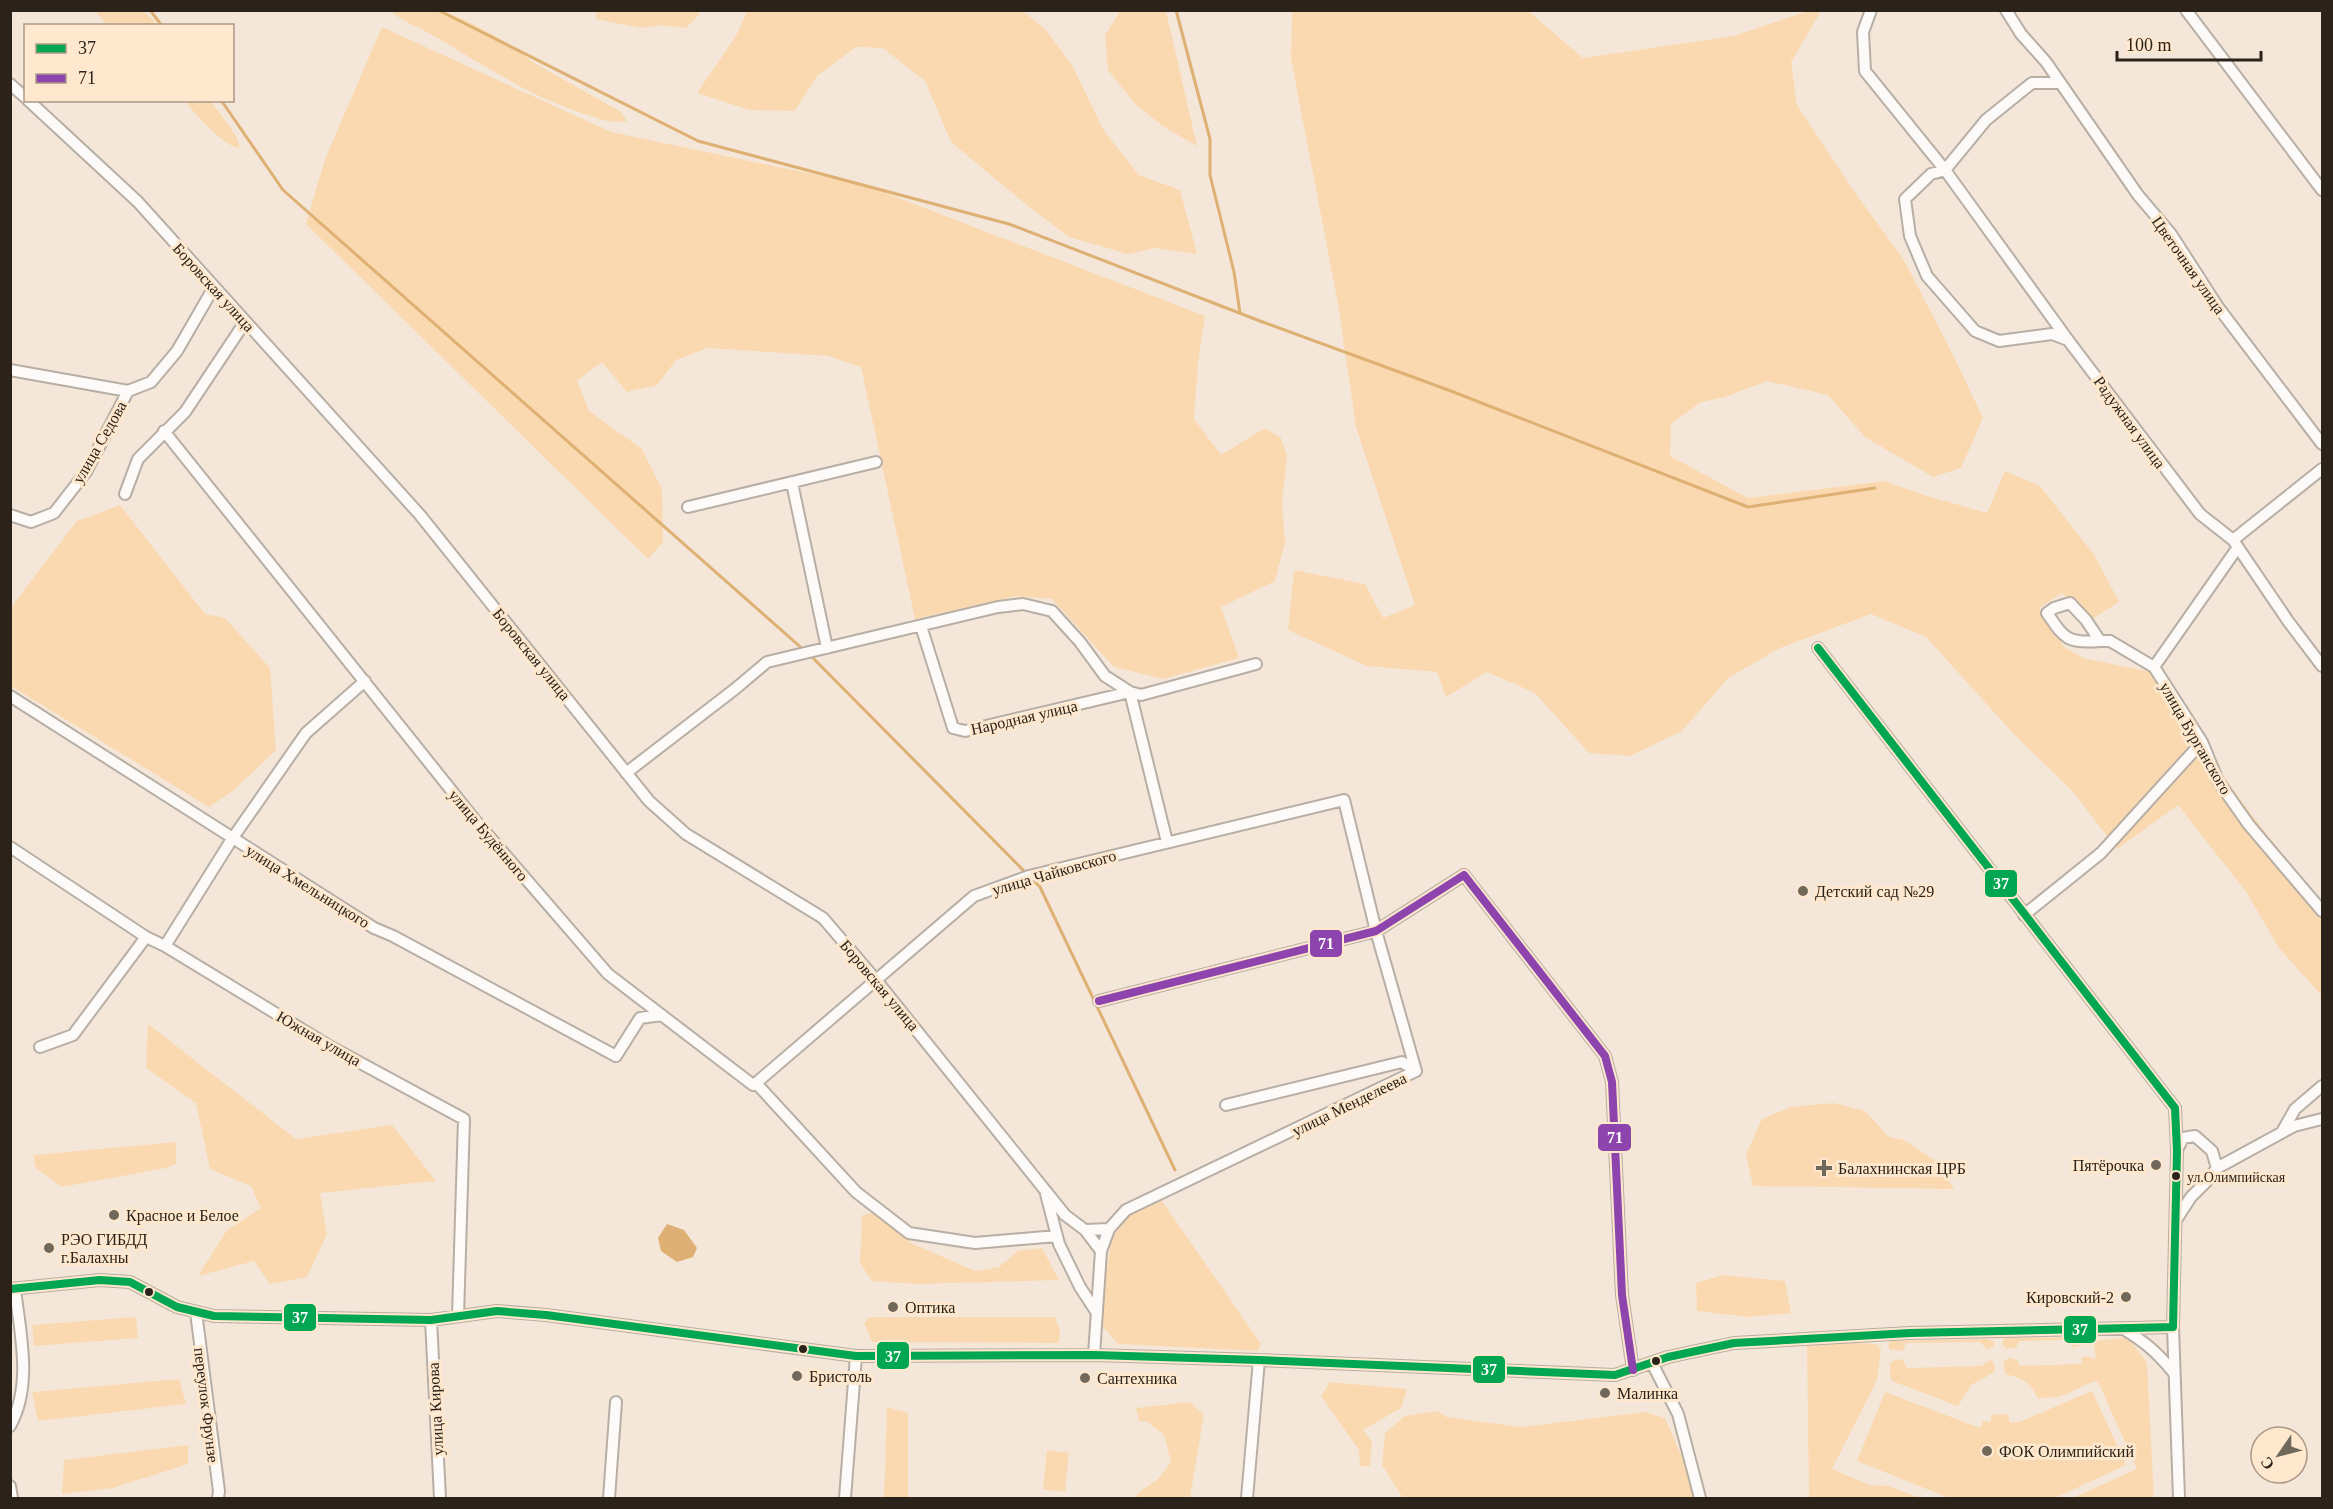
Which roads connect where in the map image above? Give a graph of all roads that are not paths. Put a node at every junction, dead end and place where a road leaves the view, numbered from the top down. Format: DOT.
graph roads {
  1 [pos="1871,10"];
  2 [pos="2006,10"];
  3 [pos="2186,10"];
  4 [pos="2059,83"];
  5 [pos="10,84"];
  6 [pos="24,96"];
  7 [pos="30,102"];
  8 [pos="1945,170"];
  9 [pos="2322,190"];
  10 [pos="214,287"];
  11 [pos="245,322"];
  12 [pos="2068,340"];
  13 [pos="10,370"];
  14 [pos="128,391"];
  15 [pos="164,431"];
  16 [pos="2322,444"];
  17 [pos="876,462"];
  18 [pos="2322,469"];
  19 [pos="792,483"];
  20 [pos="125,494"];
  21 [pos="688,507"];
  22 [pos="10,515"];
  23 [pos="2235,543"];
  24 [pos="921,626"];
  25 [pos="2100,641"];
  26 [pos="827,648"];
  27 [pos="1818,648"];
  28 [pos="1256,664"];
  29 [pos="2322,666"];
  30 [pos="2154,667"];
  31 [pos="365,681"];
  32 [pos="1130,692"];
  33 [pos="10,696"];
  34 [pos="2202,742"];
  35 [pos="626,772"];
  36 [pos="232,839"];
  37 [pos="1167,842"];
  38 [pos="10,847"];
  39 [pos="2322,911"];
  40 [pos="2024,915"];
  41 [pos="1376,931"];
  42 [pos="146,937"];
  43 [pos="165,946"];
  44 [pos="876,980"];
  45 [pos="1099,1001"];
  46 [pos="662,1015"];
  47 [pos="40,1047"];
  48 [pos="1416,1071"];
  49 [pos="756,1083"];
  50 [pos="2322,1086"];
  51 [pos="1226,1105"];
  52 [pos="2322,1119"];
  53 [pos="2282,1132"];
  54 [pos="2177,1150"];
  55 [pos="2217,1168"];
  56 [pos="1045,1191"];
  57 [pos="2175,1220"];
  58 [pos="1109,1228"];
  59 [pos="1085,1230"];
  60 [pos="1057,1236"];
  61 [pos="1101,1251"];
  62 [pos="13,1289"];
  63 [pos="196,1311"];
  64 [pos="1097,1313"];
  65 [pos="458,1316"];
  66 [pos="431,1320"];
  67 [pos="2173,1327"];
  68 [pos="2121,1328"];
  69 [pos="1094,1355"];
  70 [pos="856,1356"];
  71 [pos="1259,1360"];
  72 [pos="1652,1363"];
  73 [pos="1633,1370"];
  74 [pos="2174,1373"];
  75 [pos="616,1402"];
  76 [pos="12,1421"];
  77 [pos="10,1486"];
  78 [pos="12,1498"];
  79 [pos="218,1498"];
  80 [pos="440,1498"];
  81 [pos="609,1498"];
  82 [pos="845,1498"];
  83 [pos="1247,1498"];
  84 [pos="1700,1498"];
  85 [pos="2179,1498"];
  1 -- 8 [label="street, Радужная улица"];
  2 -- 4 [label="street, Цветочная улица"];
  3 -- 9 [label="street"];
  4 -- 8 [label="street"];
  4 -- 16 [label="street, Цветочная улица"];
  5 -- 6 [label="street, Боровская улица"];
  7 -- 10 [label="street, Боровская улица"];
  8 -- 12 [label="street, Радужная улица"];
  8 -- 12 [label="street"];
  10 -- 11 [label="street, Боровская улица"];
  10 -- 14 [label="street"];
  11 -- 15 [label="street"];
  11 -- 35 [label="street, Боровская улица"];
  12 -- 23 [label="street, Радужная улица"];
  13 -- 14 [label="street"];
  14 -- 22 [label="street, улица Седова"];
  15 -- 20 [label="street"];
  15 -- 31 [label="street, улица Будённого"];
  17 -- 19 [label="street"];
  18 -- 23 [label="street"];
  19 -- 21 [label="street"];
  19 -- 26 [label="street"];
  23 -- 29 [label="street, Радужная улица"];
  23 -- 30 [label="street"];
  24 -- 26 [label="street"];
  24 -- 32 [label="street"];
  24 -- 32 [label="street, Народная улица"];
  25 -- 25 [label="street, улица Бурганского"];
  25 -- 30 [label="street, улица Бурганского"];
  26 -- 35 [label="street"];
  27 -- 40 [label="street"];
  28 -- 32 [label="street, Народная улица"];
  30 -- 34 [label="street, улица Бурганского"];
  31 -- 36 [label="street"];
  31 -- 46 [label="street, улица Будённого"];
  32 -- 37 [label="street"];
  33 -- 36 [label="street, улица Хмельницкого"];
  34 -- 39 [label="street, улица Бурганского"];
  34 -- 40 [label="street"];
  35 -- 44 [label="street, Боровская улица"];
  36 -- 43 [label="street"];
  36 -- 46 [label="street, улица Хмельницкого"];
  37 -- 41 [label="street, улица Чайковского"];
  37 -- 44 [label="street, улица Чайковского"];
  38 -- 42 [label="street, Южная улица"];
  40 -- 54 [label="street"];
  41 -- 45 [label="street"];
  41 -- 48 [label="street"];
  41 -- 73 [label="street"];
  42 -- 43 [label="street, Южная улица"];
  42 -- 47 [label="street"];
  43 -- 65 [label="street, Южная улица"];
  44 -- 49 [label="street, улица Чайковского"];
  44 -- 56 [label="street, Боровская улица"];
  46 -- 49 [label="street, улица Будённого"];
  48 -- 51 [label="street, улица Менделеева"];
  48 -- 58 [label="street, улица Менделеева"];
  49 -- 60 [label="street, улица Будённого"];
  50 -- 53 [label="street"];
  52 -- 53 [label="street"];
  53 -- 55 [label="street"];
  54 -- 55 [label="street"];
  54 -- 57 [label="street"];
  55 -- 57 [label="street"];
  56 -- 59 [label="street, Боровская улица"];
  56 -- 60 [label="street, Боровская улица"];
  57 -- 67 [label="street"];
  58 -- 59 [label="street"];
  58 -- 61 [label="street, улица Менделеева"];
  59 -- 61 [label="street, Боровская улица"];
  60 -- 64 [label="street, Боровская улица"];
  61 -- 64 [label="street"];
  62 -- 63 [label="street"];
  62 -- 76 [label="street"];
  63 -- 66 [label="street"];
  63 -- 79 [label="street, переулок Фрунзе"];
  64 -- 69 [label="street"];
  65 -- 66 [label="street"];
  65 -- 70 [label="street"];
  66 -- 80 [label="street, улица Кирова"];
  67 -- 68 [label="street"];
  67 -- 74 [label="street"];
  68 -- 72 [label="street"];
  68 -- 74 [label="street"];
  69 -- 70 [label="street"];
  69 -- 71 [label="street"];
  70 -- 82 [label="street"];
  71 -- 73 [label="street"];
  71 -- 83 [label="street"];
  72 -- 73 [label="street"];
  72 -- 84 [label="street"];
  74 -- 85 [label="street"];
  75 -- 81 [label="street"];
  77 -- 78 [label="street"];
}
